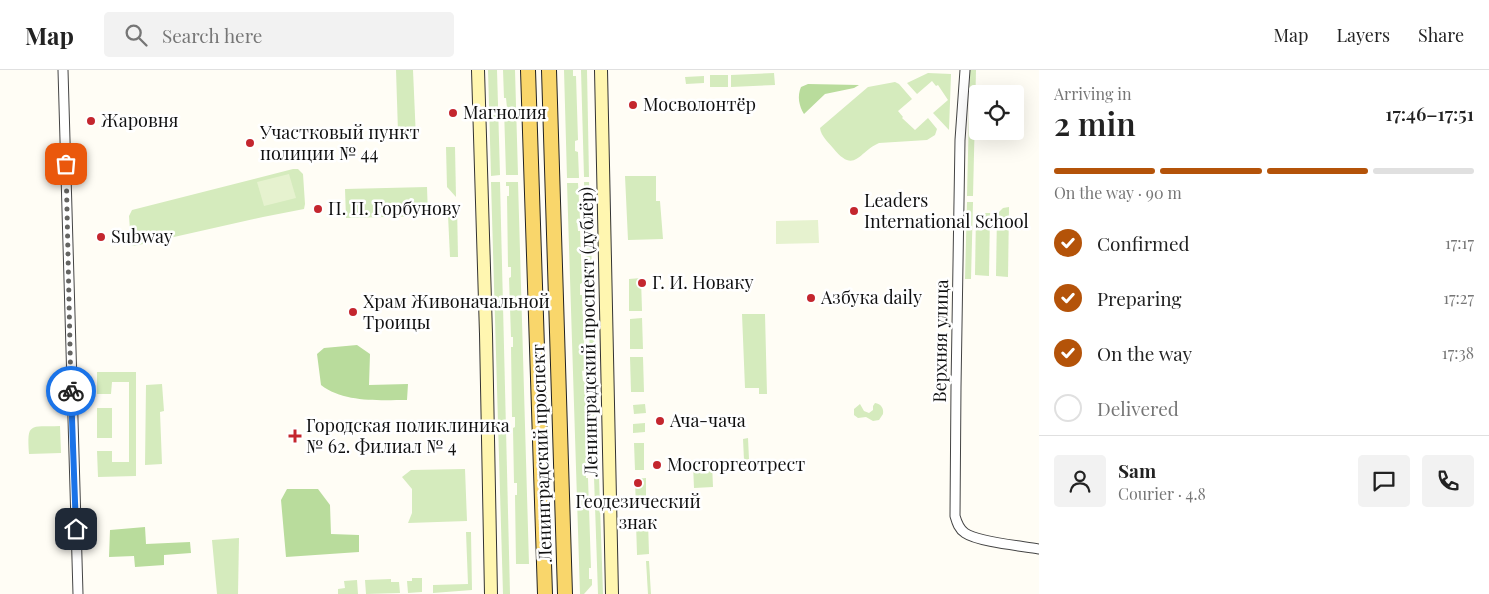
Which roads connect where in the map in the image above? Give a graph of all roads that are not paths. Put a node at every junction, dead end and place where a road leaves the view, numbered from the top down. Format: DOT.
graph roads {
  1 [pos="63,70"];
  2 [pos="478,70"];
  3 [pos="528,70"];
  4 [pos="548,70"];
  5 [pos="601,70"];
  6 [pos="965,70"];
  7 [pos="1039,549"];
  8 [pos="489,590"];
  9 [pos="78,594"];
  10 [pos="545,594"];
  11 [pos="565,594"];
  12 [pos="612,594"];
  1 -- 9 [label="street"];
  2 -- 8 [label="main road"];
  3 -- 10 [label="main road, Ленинградский проспект"];
  4 -- 11 [label="main road, Ленинградский проспект"];
  5 -- 12 [label="main road, Ленинградский проспект (дублёр)"];
  6 -- 7 [label="street, Верхняя улица"];
}
